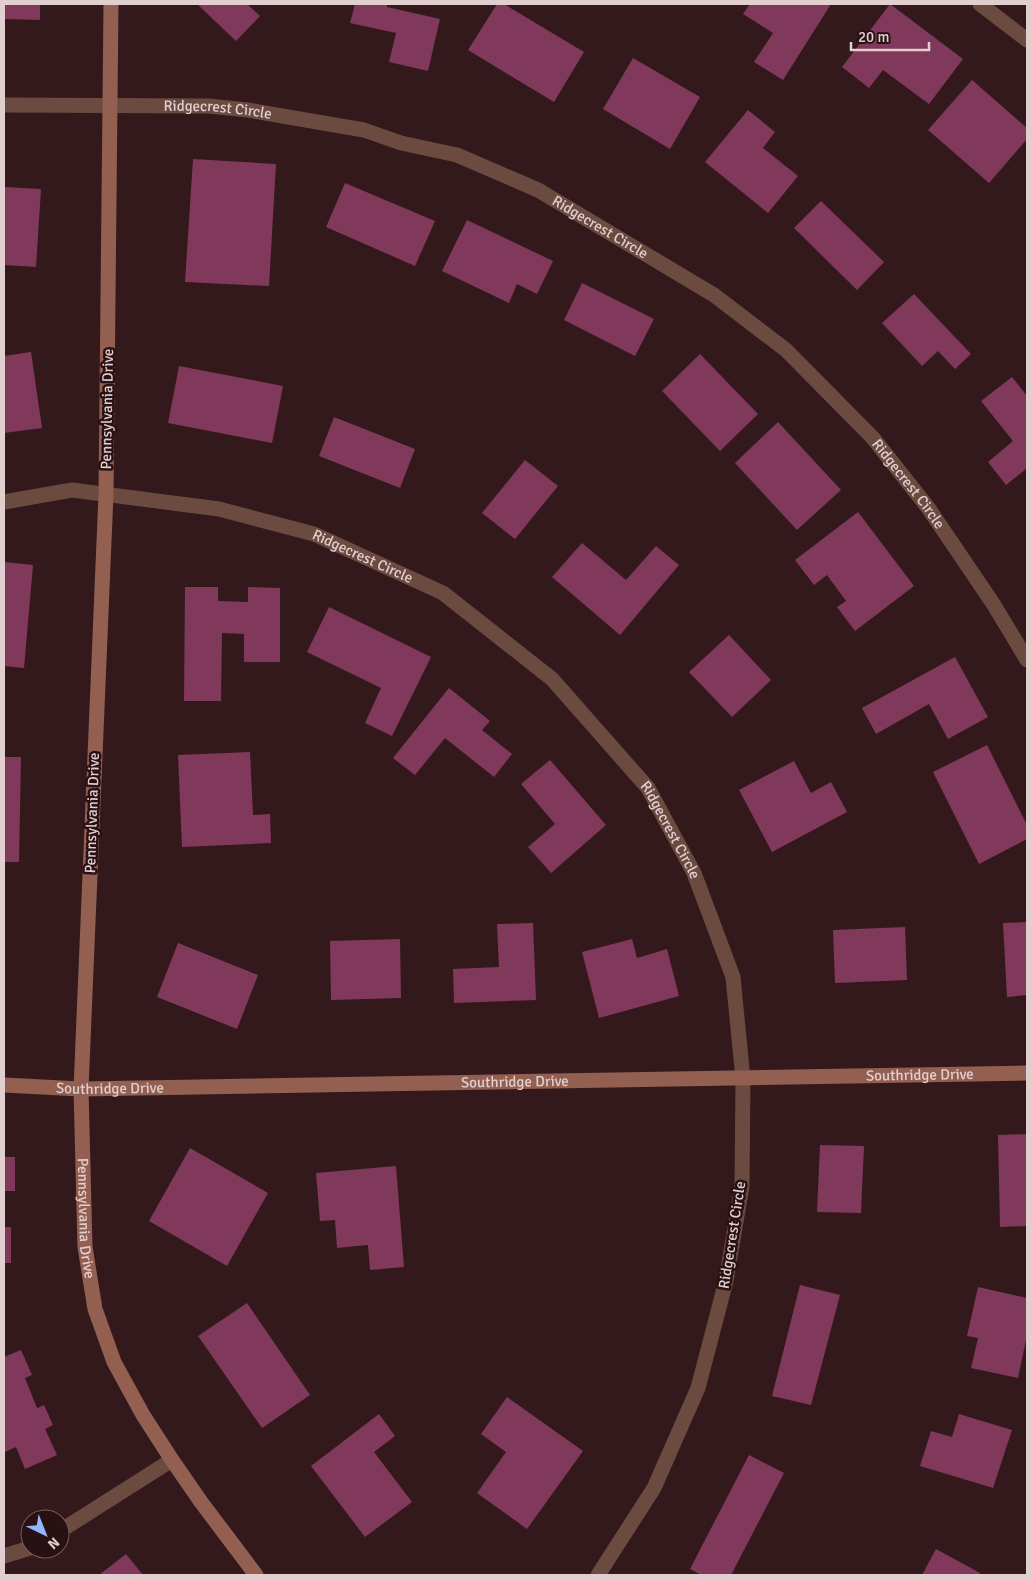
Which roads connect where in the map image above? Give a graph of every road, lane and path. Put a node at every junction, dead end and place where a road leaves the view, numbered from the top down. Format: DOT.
graph roads {
  1 [pos="111,4"];
  2 [pos="980,4"];
  3 [pos="1027,40"];
  4 [pos="4,105"];
  5 [pos="110,105"];
  6 [pos="106,494"];
  7 [pos="4,502"];
  8 [pos="1027,660"];
  9 [pos="1027,1073"];
  10 [pos="743,1078"];
  11 [pos="4,1085"];
  12 [pos="81,1089"];
  13 [pos="172,1460"];
  14 [pos="70,1524"];
  15 [pos="20,1551"];
  16 [pos="4,1556"];
  17 [pos="256,1575"];
  18 [pos="598,1575"];
  1 -- 5 [label="street, Pennsylvania Drive"];
  2 -- 3 [label="street"];
  4 -- 5 [label="street, Ridgecrest Circle"];
  5 -- 6 [label="street, Pennsylvania Drive"];
  5 -- 8 [label="street, Ridgecrest Circle"];
  6 -- 7 [label="street, Ridgecrest Circle"];
  6 -- 10 [label="street, Ridgecrest Circle"];
  6 -- 12 [label="street, Pennsylvania Drive"];
  9 -- 10 [label="street, Southridge Drive"];
  10 -- 12 [label="street, Southridge Drive"];
  10 -- 18 [label="street, Ridgecrest Circle"];
  11 -- 12 [label="street, Southridge Drive"];
  12 -- 13 [label="street, Pennsylvania Drive"];
  13 -- 14 [label="street"];
  13 -- 17 [label="street, Pennsylvania Drive"];
  15 -- 16 [label="street"];
}
